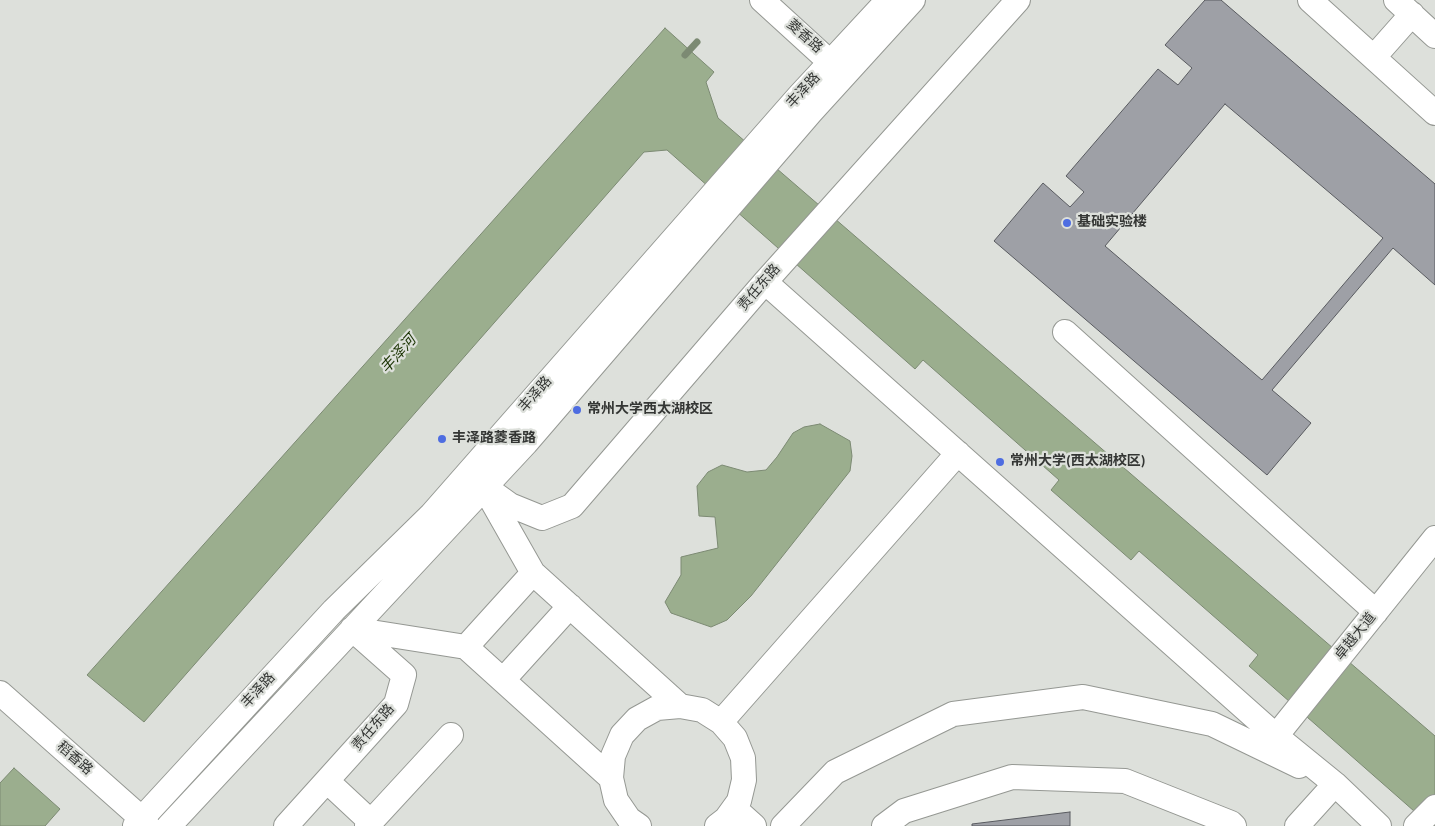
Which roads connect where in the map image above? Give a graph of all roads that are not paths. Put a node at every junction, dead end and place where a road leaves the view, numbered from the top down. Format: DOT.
graph roads {
  1 [pos="762,0"];
  2 [pos="888,0"];
  3 [pos="913,0"];
  4 [pos="1018,0"];
  5 [pos="1310,0"];
  6 [pos="1404,7"];
  7 [pos="1435,36"];
  8 [pos="1374,58"];
  9 [pos="838,69"];
  10 [pos="1435,113"];
  11 [pos="766,282"];
  12 [pos="1065,332"];
  13 [pos="958,453"];
  14 [pos="485,487"];
  15 [pos="1435,538"];
  16 [pos="533,572"];
  17 [pos="570,606"];
  18 [pos="1376,612"];
  19 [pos="352,629"];
  20 [pos="466,647"];
  21 [pos="503,680"];
  22 [pos="0,694"];
  23 [pos="680,706"];
  24 [pos="721,722"];
  25 [pos="450,736"];
  26 [pos="1276,736"];
  27 [pos="611,778"];
  28 [pos="327,781"];
  29 [pos="1335,784"];
  30 [pos="1435,807"];
  31 [pos="734,808"];
  32 [pos="141,823"];
  33 [pos="369,824"];
  34 [pos="630,824"];
  35 [pos="169,826"];
  36 [pos="286,826"];
  37 [pos="717,826"];
  38 [pos="754,826"];
  39 [pos="783,826"];
  40 [pos="884,826"];
  41 [pos="1234,826"];
  42 [pos="1297,826"];
  43 [pos="1364,826"];
  44 [pos="1379,826"];
  45 [pos="1416,826"];
  1 -- 9 [label="street, 菱香路"];
  2 -- 9 [label="street, 丰泽路"];
  3 -- 9 [label="street, 丰泽路"];
  4 -- 11 [label="street, 责任东路"];
  5 -- 8 [label="street"];
  6 -- 7 [label="street"];
  6 -- 8 [label="street"];
  8 -- 10 [label="street"];
  9 -- 14 [label="street, 丰泽路"];
  9 -- 32 [label="street, 丰泽路"];
  11 -- 13 [label="street"];
  11 -- 14 [label="street, 责任东路"];
  12 -- 18 [label="street"];
  13 -- 24 [label="street"];
  13 -- 26 [label="street"];
  14 -- 16 [label="street"];
  14 -- 19 [label="street, 丰泽路"];
  15 -- 18 [label="street, 卓越大道"];
  16 -- 17 [label="street"];
  16 -- 20 [label="street"];
  17 -- 21 [label="street"];
  17 -- 23 [label="street"];
  18 -- 26 [label="street, 卓越大道"];
  19 -- 20 [label="street"];
  19 -- 28 [label="street, 责任东路"];
  19 -- 35 [label="street, 丰泽路"];
  20 -- 21 [label="street"];
  21 -- 27 [label="street"];
  22 -- 32 [label="street, 稻香路"];
  23 -- 24 [label="street"];
  23 -- 27 [label="street"];
  24 -- 31 [label="street"];
  25 -- 33 [label="street"];
  26 -- 29 [label="street"];
  27 -- 34 [label="street"];
  28 -- 33 [label="street"];
  28 -- 36 [label="street, 责任东路"];
  29 -- 39 [label="street"];
  29 -- 42 [label="street"];
  29 -- 43 [label="street"];
  29 -- 44 [label="street"];
  30 -- 45 [label="street"];
  31 -- 37 [label="street"];
  31 -- 38 [label="street"];
  40 -- 41 [label="street"];
}
